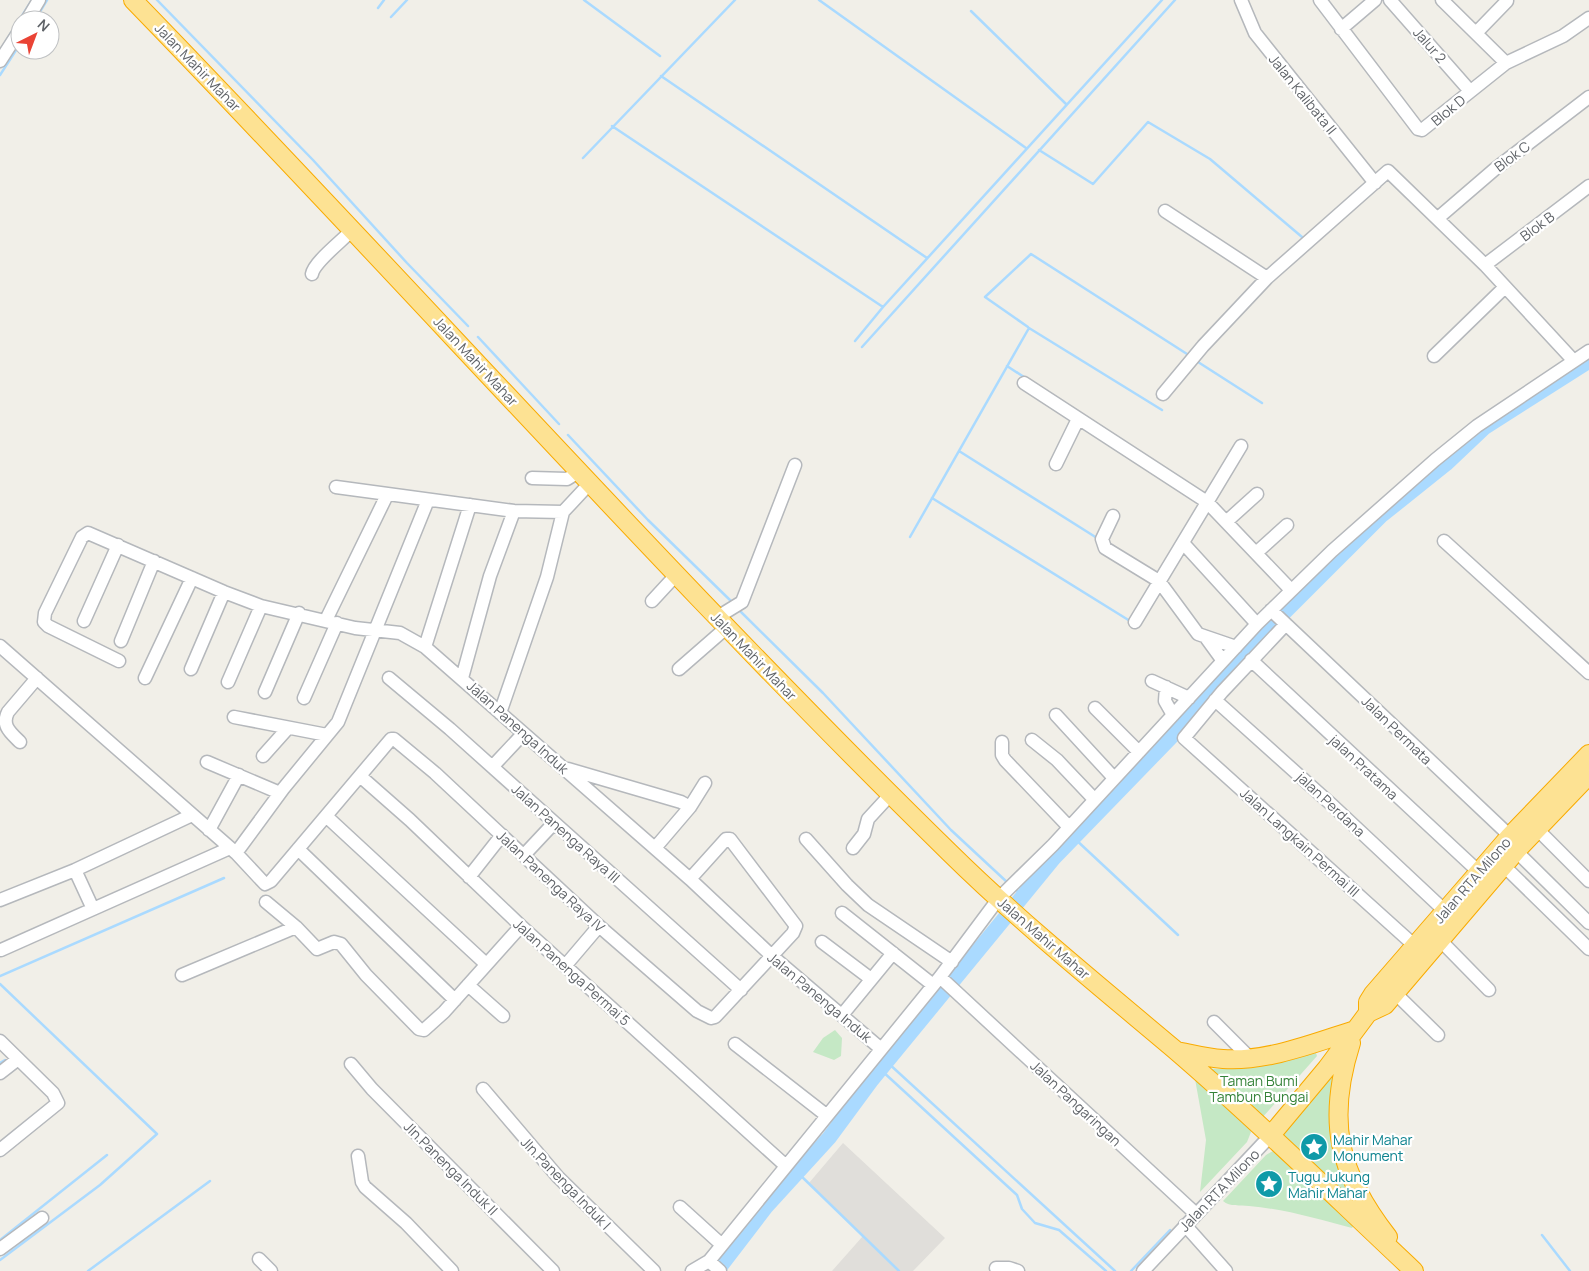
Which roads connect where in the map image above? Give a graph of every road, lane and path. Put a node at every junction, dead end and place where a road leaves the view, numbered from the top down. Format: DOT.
graph roads {
  1 [pos="133,0"];
  2 [pos="1241,0"];
  3 [pos="1320,0"];
  4 [pos="1375,0"];
  5 [pos="1390,0"];
  6 [pos="1445,1"];
  7 [pos="1507,1"];
  8 [pos="1589,18"];
  9 [pos="1341,29"];
  10 [pos="1476,33"];
  11 [pos="10,46"];
  12 [pos="0,61"];
  13 [pos="1506,63"];
  14 [pos="1470,91"];
  15 [pos="1589,96"];
  16 [pos="1375,182"];
  17 [pos="1589,186"];
  18 [pos="1165,211"];
  19 [pos="1438,218"];
  20 [pos="352,230"];
  21 [pos="1485,265"];
  22 [pos="312,274"];
  23 [pos="1267,278"];
  24 [pos="1505,287"];
  25 [pos="1589,351"];
  26 [pos="1434,356"];
  27 [pos="1573,360"];
  28 [pos="1024,383"];
  29 [pos="1163,394"];
  30 [pos="1078,419"];
  31 [pos="1241,446"];
  32 [pos="1056,464"];
  33 [pos="795,465"];
  34 [pos="585,476"];
  35 [pos="532,478"];
  36 [pos="336,487"];
  37 [pos="1257,494"];
  38 [pos="387,495"];
  39 [pos="428,500"];
  40 [pos="1207,502"];
  41 [pos="470,505"];
  42 [pos="514,511"];
  43 [pos="563,512"];
  44 [pos="1114,516"];
  45 [pos="1226,522"];
  46 [pos="1287,525"];
  47 [pos="1444,541"];
  48 [pos="1183,543"];
  49 [pos="118,544"];
  50 [pos="1256,553"];
  51 [pos="154,561"];
  52 [pos="676,574"];
  53 [pos="192,578"];
  54 [pos="1160,581"];
  55 [pos="1291,590"];
  56 [pos="224,592"];
  57 [pos="652,601"];
  58 [pos="261,606"];
  59 [pos="299,613"];
  60 [pos="1280,618"];
  61 [pos="84,621"];
  62 [pos="332,621"];
  63 [pos="1135,622"];
  64 [pos="721,623"];
  65 [pos="1257,624"];
  66 [pos="376,630"];
  67 [pos="1206,639"];
  68 [pos="121,642"];
  69 [pos="0,646"];
  70 [pos="425,647"];
  71 [pos="1236,647"];
  72 [pos="1251,660"];
  73 [pos="119,661"];
  74 [pos="1223,661"];
  75 [pos="191,669"];
  76 [pos="679,669"];
  77 [pos="1589,673"];
  78 [pos="37,678"];
  79 [pos="145,678"];
  80 [pos="389,678"];
  81 [pos="462,678"];
  82 [pos="1152,681"];
  83 [pos="228,682"];
  84 [pos="1166,687"];
  85 [pos="264,692"];
  86 [pos="304,698"];
  87 [pos="1189,698"];
  88 [pos="1215,700"];
  89 [pos="1094,708"];
  90 [pos="500,713"];
  91 [pos="1056,715"];
  92 [pos="1173,715"];
  93 [pos="234,717"];
  94 [pos="288,728"];
  95 [pos="523,734"];
  96 [pos="328,735"];
  97 [pos="1032,740"];
  98 [pos="20,742"];
  99 [pos="1002,742"];
  100 [pos="1138,752"];
  101 [pos="1589,754"];
  102 [pos="262,756"];
  103 [pos="206,762"];
  104 [pos="493,766"];
  105 [pos="563,767"];
  106 [pos="239,775"];
  107 [pos="360,776"];
  108 [pos="1589,776"];
  109 [pos="1114,778"];
  110 [pos="705,783"];
  111 [pos="280,793"];
  112 [pos="890,794"];
  113 [pos="1094,799"];
  114 [pos="690,807"];
  115 [pos="192,815"];
  116 [pos="326,816"];
  117 [pos="554,823"];
  118 [pos="1069,827"];
  119 [pos="1537,829"];
  120 [pos="210,830"];
  121 [pos="502,835"];
  122 [pos="806,839"];
  123 [pos="1513,844"];
  124 [pos="655,848"];
  125 [pos="853,848"];
  126 [pos="298,849"];
  127 [pos="233,850"];
  128 [pos="524,855"];
  129 [pos="1504,866"];
  130 [pos="75,870"];
  131 [pos="1479,872"];
  132 [pos="470,877"];
  133 [pos="690,879"];
  134 [pos="1589,881"];
  135 [pos="0,900"];
  136 [pos="1001,900"];
  137 [pos="266,902"];
  138 [pos="93,909"];
  139 [pos="1445,911"];
  140 [pos="842,913"];
  141 [pos="1589,922"];
  142 [pos="521,926"];
  143 [pos="599,926"];
  144 [pos="296,928"];
  145 [pos="1440,940"];
  146 [pos="822,942"];
  147 [pos="1416,946"];
  148 [pos="1589,949"];
  149 [pos="0,950"];
  150 [pos="893,953"];
  151 [pos="772,956"];
  152 [pos="952,962"];
  153 [pos="486,964"];
  154 [pos="565,966"];
  155 [pos="182,974"];
  156 [pos="871,979"];
  157 [pos="939,981"];
  158 [pos="468,985"];
  159 [pos="741,990"];
  160 [pos="1489,990"];
  161 [pos="1395,993"];
  162 [pos="455,1000"];
  163 [pos="1368,1013"];
  164 [pos="842,1015"];
  165 [pos="503,1016"];
  166 [pos="1214,1022"];
  167 [pos="1355,1030"];
  168 [pos="1438,1035"];
  169 [pos="0,1041"];
  170 [pos="735,1044"];
  171 [pos="880,1048"];
  172 [pos="1177,1051"];
  173 [pos="1250,1058"];
  174 [pos="18,1059"];
  175 [pos="351,1064"];
  176 [pos="0,1073"];
  177 [pos="483,1089"];
  178 [pos="826,1115"];
  179 [pos="1271,1136"];
  180 [pos="0,1150"];
  181 [pos="358,1156"];
  182 [pos="786,1166"];
  183 [pos="680,1208"];
  184 [pos="1196,1214"];
  185 [pos="42,1218"];
  186 [pos="1185,1225"];
  187 [pos="722,1245"];
  188 [pos="0,1249"];
  189 [pos="259,1259"];
  190 [pos="714,1266"];
  191 [pos="996,1268"];
  192 [pos="1147,1270"];
  193 [pos="271,1271"];
  194 [pos="452,1271"];
  195 [pos="552,1271"];
  196 [pos="654,1271"];
  197 [pos="692,1271"];
  198 [pos="1018,1271"];
  199 [pos="1226,1271"];
  200 [pos="1415,1271"];
  1 -- 20 [label="highway, Jalan Mahir Mahar"];
  2 -- 16 [label="street, Jalan Kalibata II"];
  3 -- 9 [label="street, Blok D"];
  4 -- 9 [label="street"];
  5 -- 14 [label="street, Jalur 2"];
  6 -- 10 [label="street"];
  7 -- 10 [label="street"];
  8 -- 13 [label="street, Blok D"];
  9 -- 14 [label="street, Blok D"];
  10 -- 13 [label="street"];
  11 -- 12 [label="street"];
  13 -- 14 [label="street, Blok D"];
  15 -- 19 [label="street, Blok C"];
  16 -- 19 [label="street"];
  16 -- 23 [label="street"];
  17 -- 21 [label="street, Blok B"];
  18 -- 23 [label="street"];
  19 -- 21 [label="street"];
  20 -- 22 [label="street"];
  20 -- 34 [label="highway, Jalan Mahir Mahar"];
  21 -- 24 [label="street"];
  23 -- 29 [label="street"];
  24 -- 26 [label="street"];
  24 -- 27 [label="street"];
  25 -- 27 [label="street"];
  27 -- 55 [label="street"];
  28 -- 30 [label="street"];
  30 -- 32 [label="street"];
  30 -- 40 [label="street"];
  31 -- 40 [label="street"];
  33 -- 64 [label="street"];
  34 -- 35 [label="street"];
  34 -- 43 [label="street"];
  34 -- 52 [label="highway, Jalan Mahir Mahar"];
  36 -- 38 [label="street"];
  37 -- 45 [label="street"];
  38 -- 39 [label="street"];
  38 -- 62 [label="street"];
  39 -- 41 [label="street"];
  39 -- 66 [label="street"];
  40 -- 45 [label="street"];
  40 -- 48 [label="street"];
  41 -- 42 [label="street"];
  41 -- 70 [label="street"];
  42 -- 43 [label="street"];
  42 -- 81 [label="street"];
  43 -- 90 [label="street"];
  44 -- 54 [label="street"];
  45 -- 50 [label="street"];
  46 -- 50 [label="street"];
  47 -- 77 [label="street"];
  48 -- 54 [label="street"];
  48 -- 65 [label="street"];
  49 -- 51 [label="street, Jalan Panenga Induk"];
  49 -- 61 [label="street"];
  49 -- 73 [label="street, Jalan Panenga Induk"];
  50 -- 55 [label="street"];
  51 -- 53 [label="street, Jalan Panenga Induk"];
  51 -- 68 [label="street"];
  52 -- 57 [label="street"];
  52 -- 64 [label="highway, Jalan Mahir Mahar"];
  53 -- 56 [label="street, Jalan Panenga Induk"];
  53 -- 79 [label="street"];
  54 -- 63 [label="street"];
  54 -- 67 [label="street"];
  55 -- 60 [label="street"];
  56 -- 58 [label="street, Jalan Panenga Induk"];
  56 -- 75 [label="street"];
  58 -- 59 [label="street, Jalan Panenga Induk"];
  58 -- 83 [label="street"];
  59 -- 62 [label="street, Jalan Panenga Induk"];
  59 -- 85 [label="street"];
  60 -- 65 [label="street, Jalan Panenga Induk"];
  60 -- 72 [label="street"];
  60 -- 123 [label="street, Jalan Permata"];
  62 -- 66 [label="street, Jalan Panenga Induk"];
  62 -- 86 [label="street"];
  64 -- 76 [label="street"];
  64 -- 112 [label="highway, Jalan Mahir Mahar"];
  65 -- 71 [label="street, Jalan Panenga Induk"];
  66 -- 70 [label="street, Jalan Panenga Induk"];
  66 -- 96 [label="street"];
  67 -- 71 [label="street"];
  67 -- 74 [label="street"];
  69 -- 78 [label="street"];
  70 -- 81 [label="street, Jalan Panenga Induk"];
  71 -- 74 [label="street, Jalan Panenga Induk"];
  72 -- 88 [label="street"];
  72 -- 131 [label="street, jalan Pratama"];
  74 -- 87 [label="street, Jalan Panenga Induk"];
  78 -- 98 [label="street"];
  78 -- 115 [label="street"];
  80 -- 104 [label="street, Jalan Panenga Raya III"];
  81 -- 90 [label="street, Jalan Panenga Induk"];
  82 -- 84 [label="street"];
  84 -- 87 [label="street"];
  84 -- 92 [label="street"];
  87 -- 92 [label="street, Jalan Panenga Induk"];
  88 -- 139 [label="street, jalan Perdana"];
  88 -- 147 [label="street, Jalan Langkain Permai III"];
  89 -- 100 [label="street"];
  90 -- 95 [label="street, Jalan Panenga Induk"];
  91 -- 109 [label="street"];
  92 -- 100 [label="street, Jalan Panenga Induk"];
  93 -- 94 [label="street"];
  94 -- 96 [label="street"];
  94 -- 102 [label="street"];
  95 -- 104 [label="street"];
  95 -- 105 [label="street, Jalan Panenga Induk"];
  96 -- 111 [label="street"];
  97 -- 113 [label="street"];
  99 -- 118 [label="street"];
  100 -- 109 [label="street, Jalan Panenga Induk"];
  101 -- 123 [label="highway, Jalan RTA Milono"];
  103 -- 106 [label="street"];
  104 -- 117 [label="street, Jalan Panenga Raya III"];
  105 -- 114 [label="street"];
  105 -- 124 [label="street, Jalan Panenga Induk"];
  106 -- 111 [label="street"];
  106 -- 120 [label="street"];
  107 -- 116 [label="street"];
  107 -- 121 [label="street, Jalan Panenga Raya IV"];
  107 -- 132 [label="street, Jalan Panenga Permai 5"];
  108 -- 119 [label="highway, Jalan RTA Milono"];
  109 -- 113 [label="street, Jalan Panenga Induk"];
  110 -- 114 [label="street"];
  111 -- 127 [label="street"];
  112 -- 125 [label="street"];
  112 -- 136 [label="highway, Jalan Mahir Mahar"];
  113 -- 118 [label="street, Jalan Panenga Induk"];
  114 -- 124 [label="street"];
  115 -- 120 [label="street"];
  115 -- 130 [label="street"];
  116 -- 126 [label="street"];
  116 -- 153 [label="street"];
  117 -- 128 [label="street"];
  117 -- 159 [label="street, Jalan Panenga Raya III"];
  118 -- 136 [label="street, Jalan Panenga Induk"];
  119 -- 123 [label="highway, Jalan RTA Milono"];
  119 -- 134 [label="street"];
  120 -- 127 [label="street"];
  121 -- 128 [label="street, Jalan Panenga Raya IV"];
  121 -- 132 [label="street"];
  122 -- 152 [label="street"];
  123 -- 129 [label="highway, Jalan RTA Milono"];
  123 -- 131 [label="highway, Jalan RTA Milono"];
  123 -- 141 [label="street, Jalan Permata"];
  124 -- 133 [label="street, Jalan Panenga Induk"];
  126 -- 127 [label="street"];
  126 -- 162 [label="street"];
  127 -- 138 [label="street"];
  128 -- 143 [label="street, Jalan Panenga Raya IV"];
  129 -- 145 [label="highway, Jalan RTA Milono"];
  129 -- 148 [label="street"];
  130 -- 135 [label="street"];
  130 -- 138 [label="street"];
  131 -- 139 [label="highway, Jalan RTA Milono"];
  132 -- 142 [label="street, Jalan Panenga Permai 5"];
  133 -- 151 [label="street, Jalan Panenga Induk"];
  133 -- 151 [label="street"];
  136 -- 152 [label="street, Jalan Panenga Induk"];
  136 -- 172 [label="highway, Jalan Mahir Mahar"];
  137 -- 144 [label="street"];
  138 -- 149 [label="street"];
  139 -- 147 [label="highway, Jalan RTA Milono"];
  140 -- 150 [label="street, Jalan Pangaringan"];
  142 -- 153 [label="street"];
  142 -- 154 [label="street, Jalan Panenga Permai 5"];
  143 -- 154 [label="street"];
  143 -- 159 [label="street, Jalan Panenga Raya IV"];
  144 -- 155 [label="street"];
  144 -- 162 [label="street"];
  145 -- 160 [label="street"];
  145 -- 161 [label="highway, Jalan RTA Milono"];
  146 -- 156 [label="street"];
  147 -- 163 [label="highway, Jalan RTA Milono"];
  150 -- 156 [label="street"];
  150 -- 157 [label="street, Jalan Pangaringan"];
  151 -- 159 [label="street"];
  151 -- 164 [label="street, Jalan Panenga Induk"];
  152 -- 157 [label="street, Jalan Panenga Induk"];
  153 -- 158 [label="street"];
  154 -- 182 [label="street, Jalan Panenga Permai 5"];
  156 -- 164 [label="street"];
  157 -- 171 [label="street, Jalan Panenga Induk"];
  157 -- 184 [label="street, Jalan Pangaringan"];
  158 -- 162 [label="street"];
  158 -- 165 [label="street"];
  161 -- 163 [label="highway, Jalan RTA Milono"];
  161 -- 168 [label="street"];
  163 -- 167 [label="highway, Jalan RTA Milono"];
  164 -- 171 [label="street, Jalan Panenga Induk"];
  166 -- 173 [label="street"];
  167 -- 173 [label="highway"];
  167 -- 179 [label="highway, Jalan RTA Milono"];
  167 -- 200 [label="highway"];
  169 -- 174 [label="street"];
  170 -- 178 [label="street"];
  171 -- 178 [label="street, Jalan Panenga Induk"];
  172 -- 173 [label="highway"];
  172 -- 179 [label="highway, Jalan Mahir Mahar"];
  174 -- 176 [label="street"];
  174 -- 180 [label="street"];
  175 -- 195 [label="street, Jln.Panenga Induk II"];
  177 -- 196 [label="street, Jln.Panenga Induk I"];
  178 -- 182 [label="street, Jalan Panenga Induk"];
  179 -- 184 [label="street, Jalan RTA Milono"];
  179 -- 200 [label="highway, Jalan Mahir Mahar"];
  181 -- 194 [label="street"];
  182 -- 187 [label="street, Jalan Panenga Induk"];
  183 -- 187 [label="street"];
  184 -- 186 [label="street, Jalan RTA Milono"];
  185 -- 188 [label="street"];
  186 -- 192 [label="street, Jalan RTA Milono"];
  186 -- 199 [label="street"];
  187 -- 190 [label="street, Jalan Panenga Induk"];
  189 -- 193 [label="street"];
  190 -- 197 [label="street"];
  191 -- 198 [label="street"];
}
